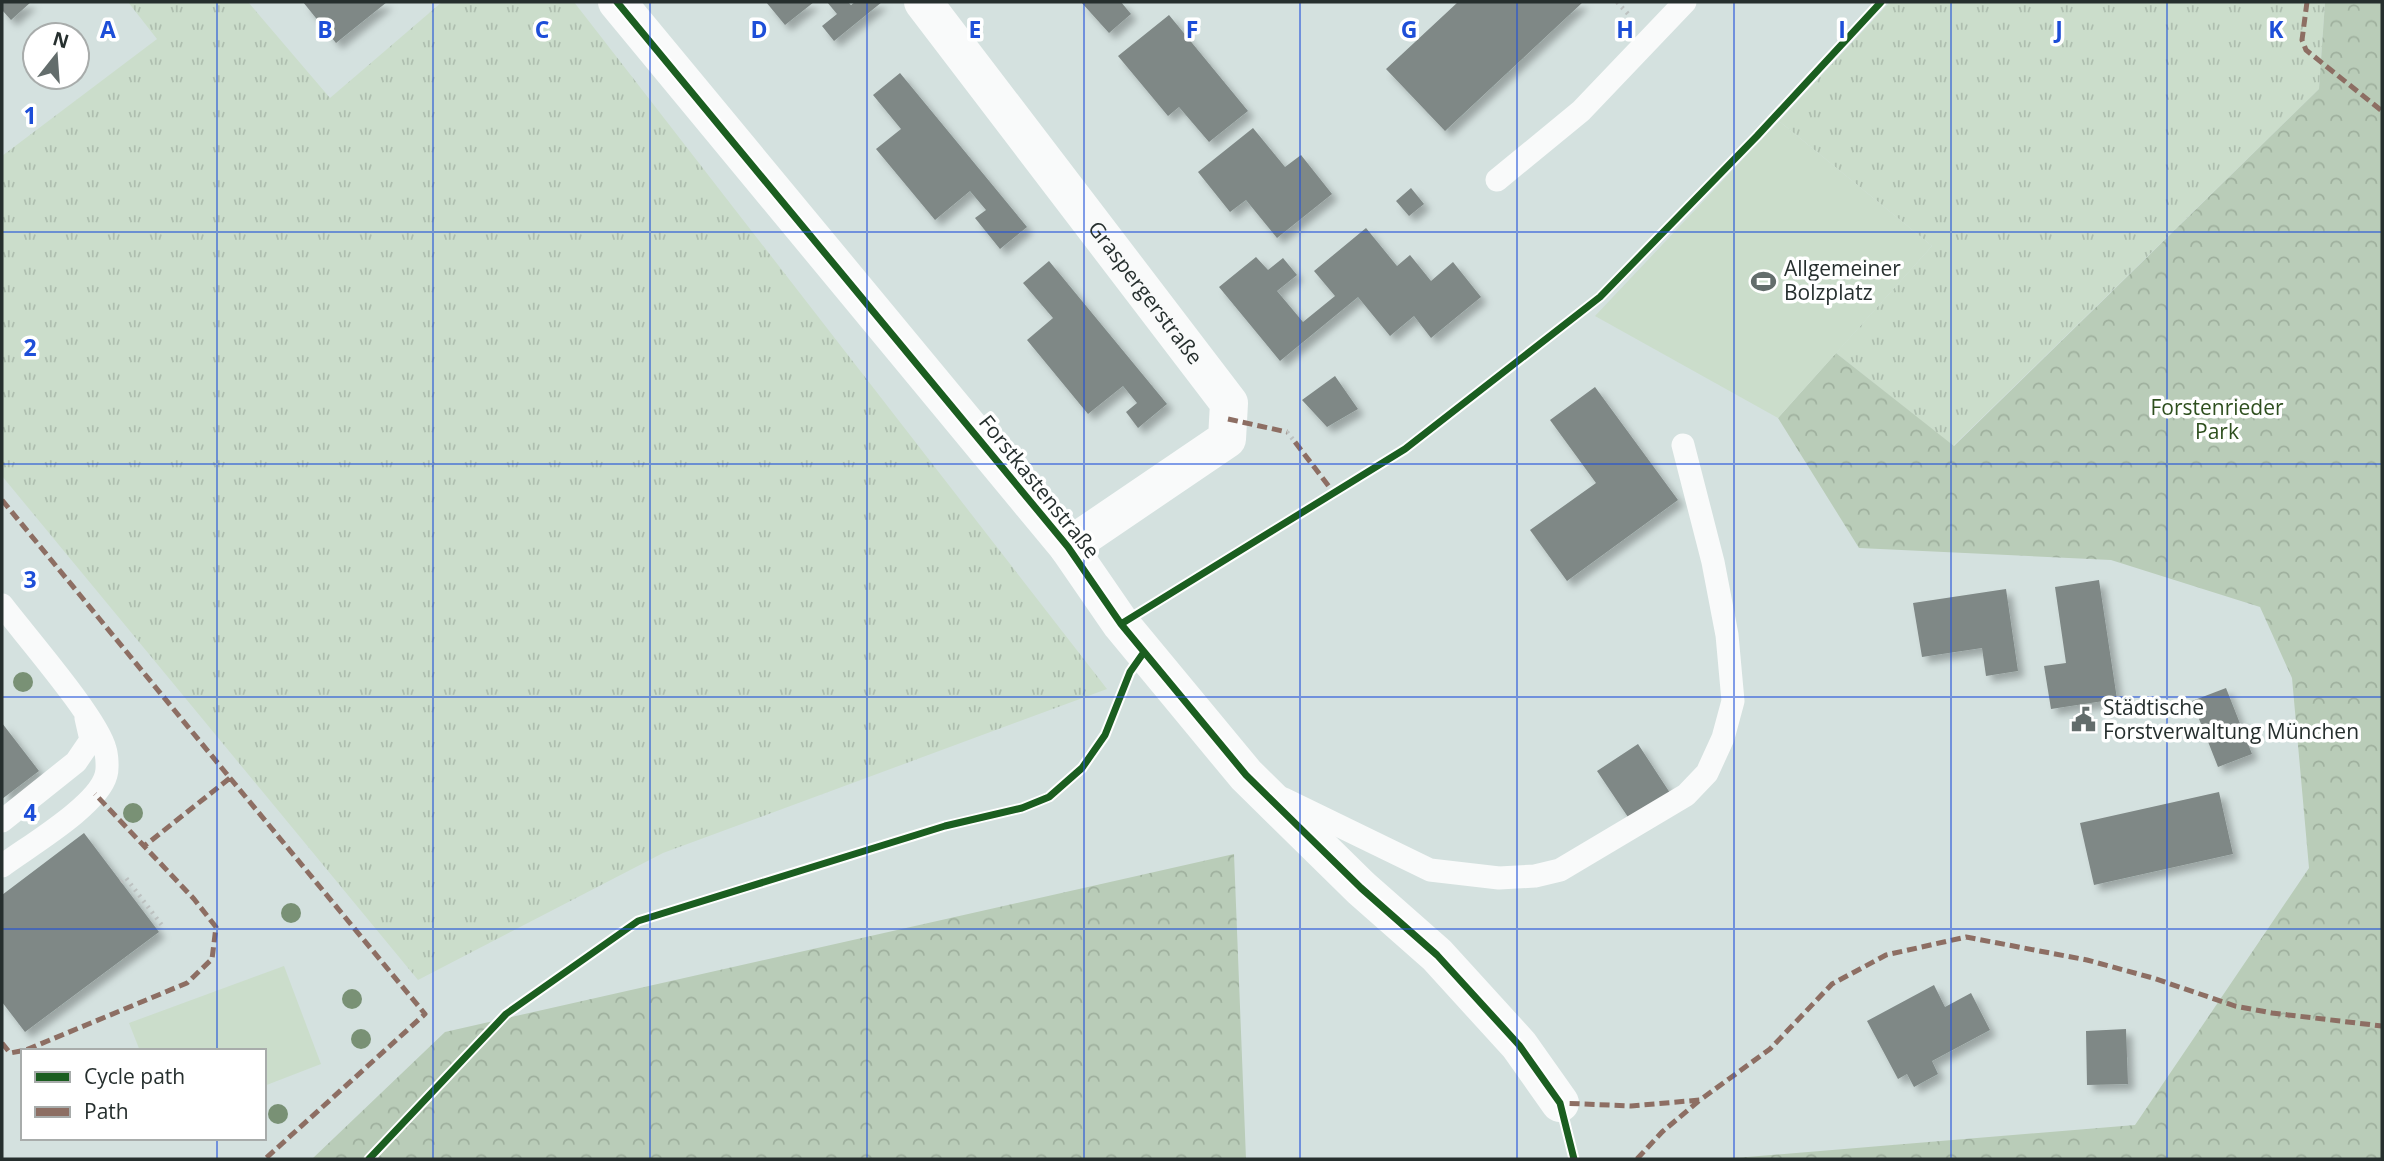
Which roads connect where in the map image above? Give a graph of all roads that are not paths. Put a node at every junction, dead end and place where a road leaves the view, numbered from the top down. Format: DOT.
graph roads {
  1 [pos="617,2"];
  2 [pos="923,2"];
  3 [pos="1685,2"];
  4 [pos="1497,180"];
  5 [pos="1683,446"];
  6 [pos="1068,547"];
  7 [pos="2,605"];
  8 [pos="85,714"];
  9 [pos="1263,792"];
  10 [pos="2,821"];
  11 [pos="2,866"];
  12 [pos="1560,1103"];
  1 -- 6 [label="street, Forstkastenstraße"];
  2 -- 6 [label="street, Graspergerstraße"];
  3 -- 4 [label="lane"];
  5 -- 9 [label="lane"];
  6 -- 9 [label="street, Forstkastenstraße"];
  7 -- 8 [label="lane"];
  8 -- 10 [label="lane"];
  8 -- 11 [label="lane"];
  9 -- 12 [label="street, Forstkastenstraße"];
}
